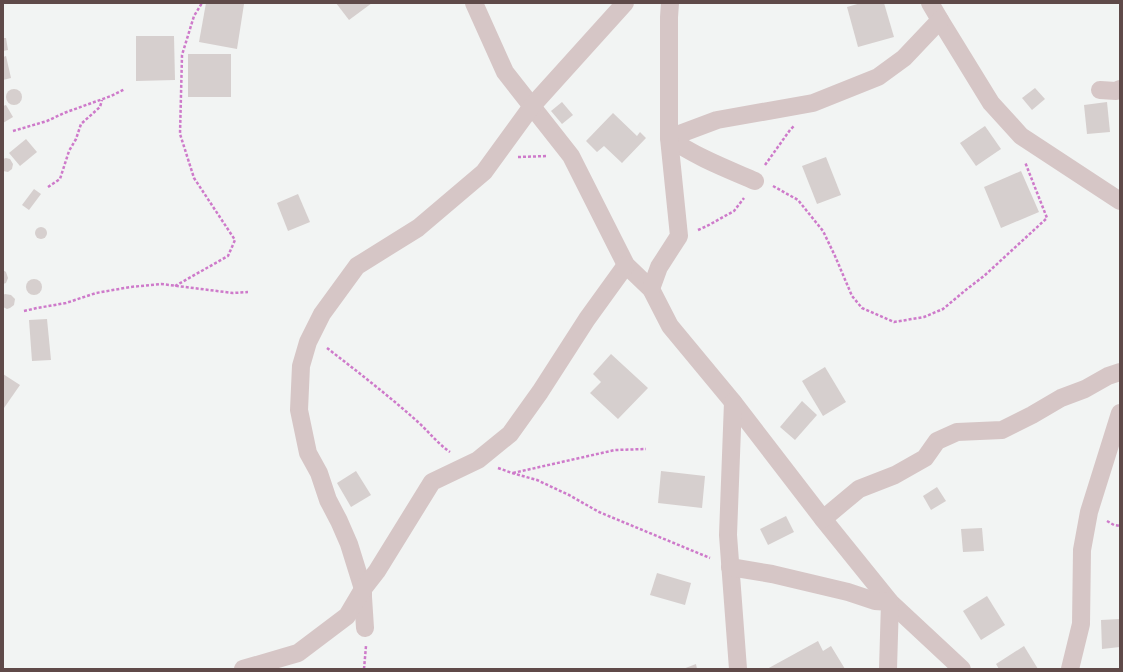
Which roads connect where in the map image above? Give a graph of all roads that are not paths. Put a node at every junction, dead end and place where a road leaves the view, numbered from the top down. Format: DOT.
graph roads {
  1 [pos="474,3"];
  2 [pos="625,3"];
  3 [pos="670,3"];
  4 [pos="930,3"];
  5 [pos="940,20"];
  6 [pos="1120,89"];
  7 [pos="1100,90"];
  8 [pos="532,106"];
  9 [pos="669,138"];
  10 [pos="755,181"];
  11 [pos="1120,201"];
  12 [pos="626,265"];
  13 [pos="651,289"];
  14 [pos="1120,372"];
  15 [pos="732,402"];
  16 [pos="1120,413"];
  17 [pos="823,519"];
  18 [pos="730,567"];
  19 [pos="363,589"];
  20 [pos="890,602"];
  21 [pos="365,628"];
  22 [pos="243,669"];
  23 [pos="738,669"];
  24 [pos="888,669"];
  25 [pos="962,669"];
  26 [pos="1070,669"];
  1 -- 8 [label="street"];
  2 -- 8 [label="street"];
  3 -- 9 [label="street"];
  4 -- 5 [label="street"];
  5 -- 9 [label="street"];
  5 -- 11 [label="street"];
  6 -- 7 [label="street"];
  8 -- 12 [label="street"];
  8 -- 19 [label="street"];
  9 -- 10 [label="street"];
  9 -- 13 [label="street"];
  12 -- 13 [label="street"];
  12 -- 19 [label="street"];
  13 -- 15 [label="street"];
  14 -- 17 [label="street"];
  15 -- 17 [label="street"];
  15 -- 18 [label="street"];
  16 -- 26 [label="street"];
  17 -- 20 [label="street"];
  18 -- 20 [label="street"];
  18 -- 23 [label="street"];
  19 -- 21 [label="street"];
  19 -- 22 [label="street"];
  20 -- 24 [label="street"];
  20 -- 25 [label="street"];
}
